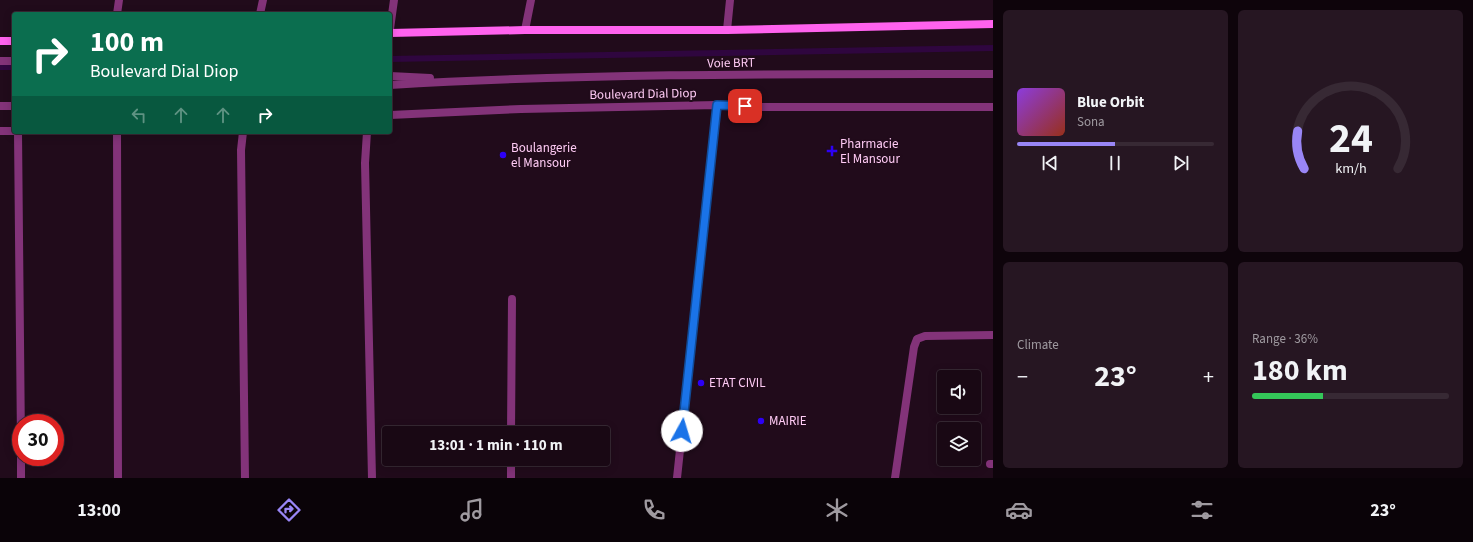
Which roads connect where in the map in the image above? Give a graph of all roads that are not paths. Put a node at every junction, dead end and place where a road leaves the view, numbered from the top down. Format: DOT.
graph roads {
  1 [pos="119,0"];
  2 [pos="263,0"];
  3 [pos="394,0"];
  4 [pos="532,0"];
  5 [pos="730,0"];
  6 [pos="117,12"];
  7 [pos="260,12"];
  8 [pos="392,14"];
  9 [pos="993,24"];
  10 [pos="525,30"];
  11 [pos="727,30"];
  12 [pos="392,33"];
  13 [pos="0,41"];
  14 [pos="12,41"];
  15 [pos="12,60"];
  16 [pos="0,61"];
  17 [pos="993,74"];
  18 [pos="392,76"];
  19 [pos="470,80"];
  20 [pos="392,85"];
  21 [pos="717,105"];
  22 [pos="0,106"];
  23 [pos="12,106"];
  24 [pos="993,107"];
  25 [pos="392,116"];
  26 [pos="0,131"];
  27 [pos="12,131"];
  28 [pos="18,134"];
  29 [pos="117,134"];
  30 [pos="243,134"];
  31 [pos="367,134"];
  32 [pos="512,299"];
  33 [pos="993,334"];
  34 [pos="21,414"];
  35 [pos="511,426"];
  36 [pos="21,466"];
  37 [pos="511,466"];
  38 [pos="21,478"];
  39 [pos="118,478"];
  40 [pos="245,478"];
  41 [pos="372,478"];
  42 [pos="511,478"];
  43 [pos="677,478"];
  44 [pos="895,478"];
  1 -- 6 [label="street"];
  2 -- 7 [label="street"];
  3 -- 8 [label="street"];
  4 -- 10 [label="street"];
  5 -- 11 [label="street"];
  9 -- 11 [label="main road"];
  10 -- 11 [label="main road"];
  10 -- 12 [label="main road"];
  13 -- 14 [label="main road"];
  15 -- 16 [label="street"];
  17 -- 19 [label="street, Voie BRT"];
  18 -- 19 [label="street, Voie BRT"];
  19 -- 20 [label="street, Voie BRT"];
  21 -- 24 [label="street, Boulevard Dial Diop"];
  21 -- 25 [label="street, Boulevard Dial Diop"];
  21 -- 43 [label="street"];
  22 -- 23 [label="street"];
  26 -- 27 [label="street"];
  28 -- 34 [label="street"];
  29 -- 39 [label="street"];
  30 -- 40 [label="street"];
  31 -- 41 [label="street"];
  32 -- 35 [label="street"];
  33 -- 44 [label="street"];
  36 -- 38 [label="street"];
  37 -- 42 [label="street"];
}
